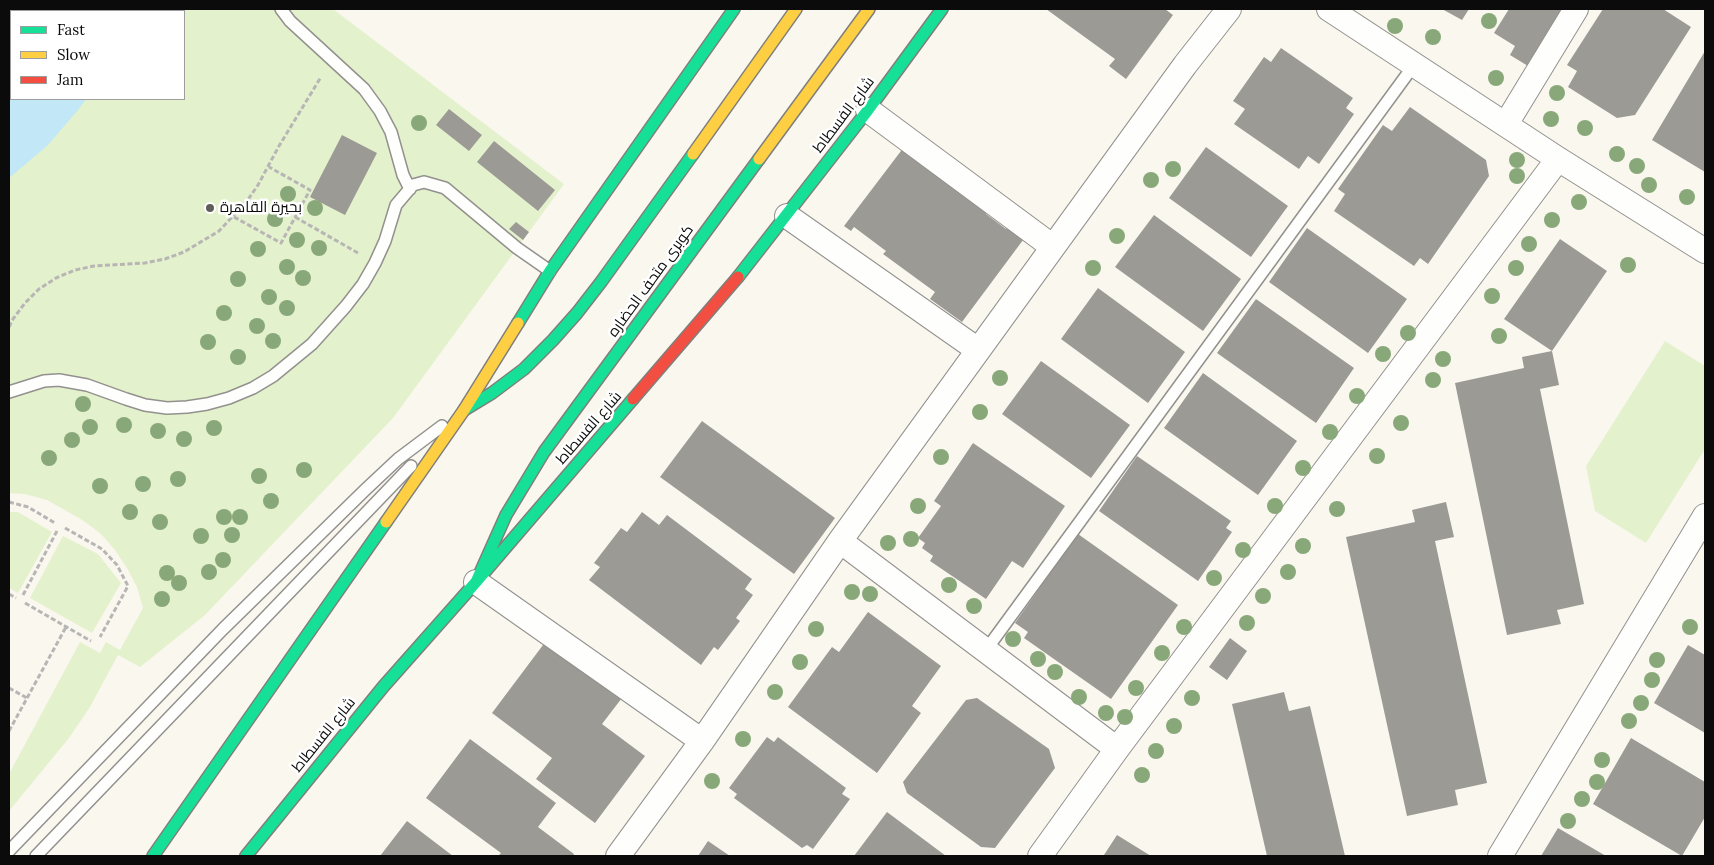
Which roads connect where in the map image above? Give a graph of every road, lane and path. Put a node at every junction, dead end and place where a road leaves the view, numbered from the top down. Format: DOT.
graph roads {
  1 [pos="281,9"];
  2 [pos="734,9"];
  3 [pos="796,9"];
  4 [pos="869,9"];
  5 [pos="942,9"];
  6 [pos="1229,9"];
  7 [pos="1329,9"];
  8 [pos="1576,9"];
  9 [pos="332,60"];
  10 [pos="1414,65"];
  11 [pos="868,110"];
  12 [pos="1506,124"];
  13 [pos="1558,159"];
  14 [pos="269,167"];
  15 [pos="410,189"];
  16 [pos="234,216"];
  17 [pos="786,216"];
  18 [pos="295,217"];
  19 [pos="1053,247"];
  20 [pos="1705,251"];
  21 [pos="375,263"];
  22 [pos="550,271"];
  23 [pos="9,327"];
  24 [pos="978,350"];
  25 [pos="9,392"];
  26 [pos="464,410"];
  27 [pos="9,502"];
  28 [pos="1705,516"];
  29 [pos="55,522"];
  30 [pos="65,528"];
  31 [pos="57,531"];
  32 [pos="840,541"];
  33 [pos="476,582"];
  34 [pos="9,594"];
  35 [pos="24,596"];
  36 [pos="16,598"];
  37 [pos="25,603"];
  38 [pos="66,626"];
  39 [pos="100,637"];
  40 [pos="91,640"];
  41 [pos="986,650"];
  42 [pos="9,688"];
  43 [pos="27,698"];
  44 [pos="9,731"];
  45 [pos="702,741"];
  46 [pos="1118,749"];
  47 [pos="9,851"];
  48 [pos="36,856"];
  49 [pos="153,856"];
  50 [pos="246,856"];
  51 [pos="620,856"];
  52 [pos="1040,856"];
  53 [pos="1500,856"];
  1 -- 9 [label="lane"];
  2 -- 22 [label="main road"];
  3 -- 26 [label="main road"];
  4 -- 33 [label="main road, كوبرى متحف الحضاره"];
  5 -- 11 [label="main road, شارع الفسطاط"];
  6 -- 19 [label="street"];
  7 -- 10 [label="street"];
  8 -- 12 [label="street"];
  9 -- 14 [label="path"];
  9 -- 15 [label="lane"];
  10 -- 12 [label="street"];
  10 -- 41 [label="lane"];
  11 -- 17 [label="main road, شارع الفسطاط"];
  11 -- 19 [label="street"];
  12 -- 13 [label="street"];
  13 -- 20 [label="street"];
  13 -- 46 [label="street"];
  14 -- 16 [label="path"];
  14 -- 18 [label="path"];
  15 -- 21 [label="lane"];
  15 -- 22 [label="lane"];
  16 -- 18 [label="path"];
  16 -- 23 [label="path"];
  17 -- 24 [label="street"];
  17 -- 33 [label="main road, شارع الفسطاط"];
  18 -- 21 [label="path"];
  19 -- 24 [label="street"];
  21 -- 25 [label="lane"];
  22 -- 26 [label="main road"];
  24 -- 32 [label="street"];
  26 -- 47 [label="lane"];
  26 -- 48 [label="lane"];
  26 -- 49 [label="main road"];
  27 -- 29 [label="path"];
  28 -- 53 [label="street"];
  30 -- 39 [label="path"];
  31 -- 35 [label="path"];
  32 -- 41 [label="street"];
  32 -- 45 [label="street"];
  33 -- 45 [label="street"];
  33 -- 50 [label="main road, شارع الفسطاط"];
  34 -- 36 [label="path"];
  37 -- 38 [label="path"];
  38 -- 40 [label="path"];
  38 -- 43 [label="path"];
  41 -- 46 [label="street"];
  42 -- 43 [label="path"];
  43 -- 44 [label="path"];
  45 -- 51 [label="street"];
  46 -- 52 [label="street"];
}
